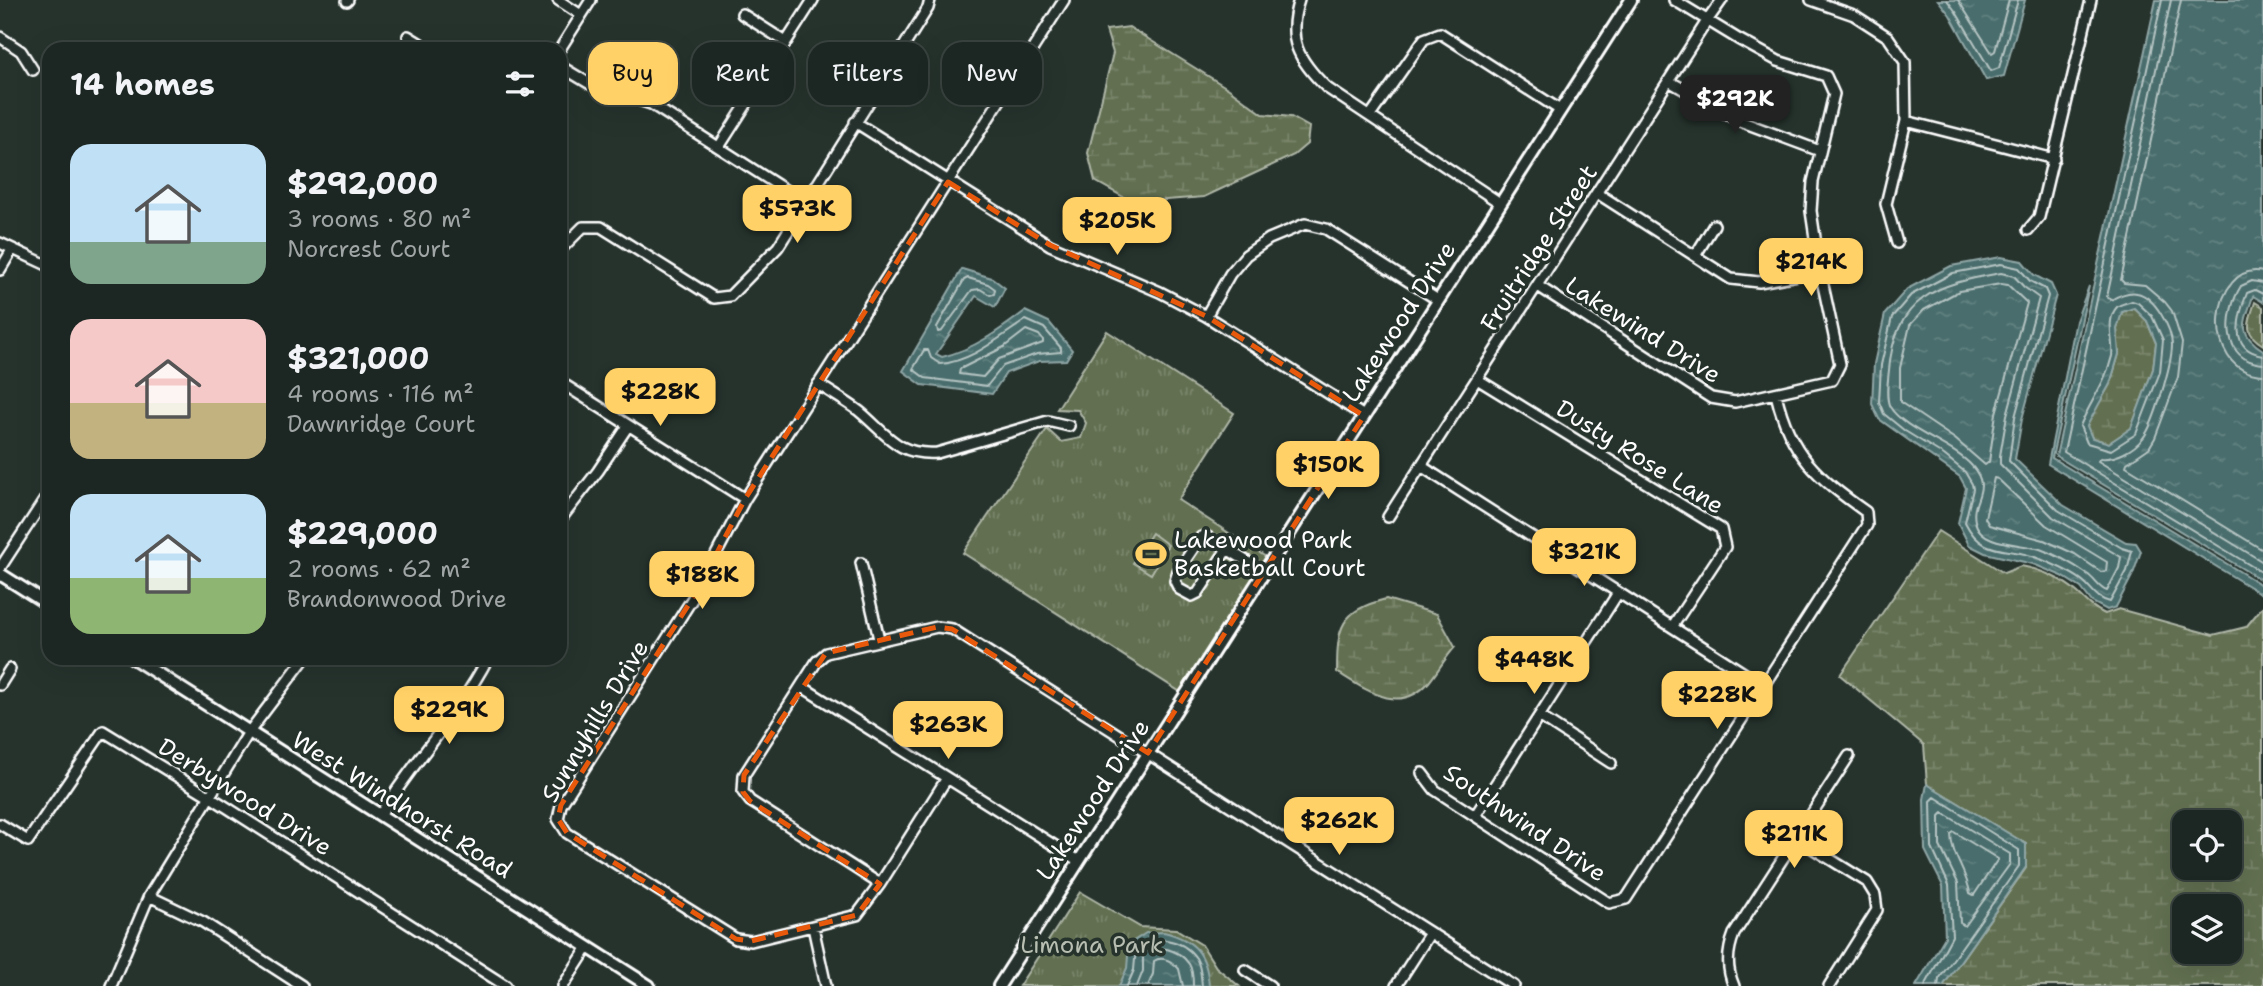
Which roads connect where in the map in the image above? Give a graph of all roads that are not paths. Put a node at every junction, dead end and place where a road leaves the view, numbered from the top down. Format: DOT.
graph roads {
  1 [pos="558,0"];
  2 [pos="591,0"];
  3 [pos="813,0"];
  4 [pos="930,0"];
  5 [pos="1064,0"];
  6 [pos="1299,0"];
  7 [pos="1631,0"];
  8 [pos="1674,0"];
  9 [pos="1722,0"];
  10 [pos="1811,0"];
  11 [pos="2091,0"];
  12 [pos="742,14"];
  13 [pos="581,15"];
  14 [pos="1707,21"];
  15 [pos="408,36"];
  16 [pos="0,37"];
  17 [pos="418,42"];
  18 [pos="564,42"];
  19 [pos="786,42"];
  20 [pos="33,70"];
  21 [pos="567,70"];
  22 [pos="1669,81"];
  23 [pos="746,105"];
  24 [pos="1560,110"];
  25 [pos="1370,116"];
  26 [pos="1906,121"];
  27 [pos="855,122"];
  28 [pos="719,147"];
  29 [pos="1820,151"];
  30 [pos="2054,159"];
  31 [pos="948,182"];
  32 [pos="1597,193"];
  33 [pos="804,202"];
  34 [pos="1500,203"];
  35 [pos="1714,225"];
  36 [pos="2028,229"];
  37 [pos="0,243"];
  38 [pos="567,243"];
  39 [pos="1897,243"];
  40 [pos="12,250"];
  41 [pos="1695,256"];
  42 [pos="42,263"];
  43 [pos="0,270"];
  44 [pos="1820,271"];
  45 [pos="1538,286"];
  46 [pos="1438,300"];
  47 [pos="1206,316"];
  48 [pos="1477,379"];
  49 [pos="818,384"];
  50 [pos="567,387"];
  51 [pos="1776,394"];
  52 [pos="1364,416"];
  53 [pos="628,426"];
  54 [pos="1069,426"];
  55 [pos="1421,466"];
  56 [pos="745,499"];
  57 [pos="42,504"];
  58 [pos="567,511"];
  59 [pos="1388,517"];
  60 [pos="1227,549"];
  61 [pos="862,563"];
  62 [pos="0,568"];
  63 [pos="1264,572"];
  64 [pos="0,574"];
  65 [pos="1618,593"];
  66 [pos="42,601"];
  67 [pos="1672,627"];
  68 [pos="878,639"];
  69 [pos="144,665"];
  70 [pos="300,665"];
  71 [pos="484,665"];
  72 [pos="10,669"];
  73 [pos="0,685"];
  74 [pos="801,686"];
  75 [pos="1764,686"];
  76 [pos="1539,716"];
  77 [pos="249,733"];
  78 [pos="1148,753"];
  79 [pos="1849,757"];
  80 [pos="1611,763"];
  81 [pos="1422,773"];
  82 [pos="947,778"];
  83 [pos="209,796"];
  84 [pos="380,815"];
  85 [pos="1475,816"];
  86 [pos="0,824"];
  87 [pos="1796,838"];
  88 [pos="1079,861"];
  89 [pos="880,884"];
  90 [pos="149,896"];
  91 [pos="813,927"];
  92 [pos="1430,933"];
  93 [pos="588,947"];
  94 [pos="1245,970"];
  95 [pos="111,986"];
  96 [pos="302,986"];
  97 [pos="506,986"];
  98 [pos="563,986"];
  99 [pos="649,986"];
  100 [pos="826,986"];
  101 [pos="999,986"];
  102 [pos="1270,986"];
  103 [pos="1396,986"];
  104 [pos="1514,986"];
  105 [pos="1734,986"];
  106 [pos="1829,986"];
  1 -- 13 [label="street"];
  2 -- 13 [label="street"];
  3 -- 19 [label="street"];
  4 -- 27 [label="street"];
  5 -- 31 [label="street, Sunnyhills Drive"];
  6 -- 25 [label="street"];
  7 -- 24 [label="street, Lakewood Drive"];
  8 -- 14 [label="street, Lakewind Drive"];
  9 -- 14 [label="street, Fruitridge Street"];
  10 -- 26 [label="street"];
  11 -- 30 [label="street"];
  12 -- 19 [label="street"];
  13 -- 18 [label="street"];
  14 -- 22 [label="street, Fruitridge Street"];
  14 -- 29 [label="street, Lakewind Drive"];
  15 -- 17 [label="street"];
  16 -- 20 [label="street"];
  21 -- 28 [label="street"];
  22 -- 29 [label="street"];
  22 -- 32 [label="street, Fruitridge Street"];
  23 -- 28 [label="street"];
  24 -- 25 [label="street"];
  24 -- 34 [label="street, Lakewood Drive"];
  25 -- 34 [label="street"];
  26 -- 30 [label="street"];
  26 -- 39 [label="street"];
  27 -- 31 [label="street"];
  27 -- 33 [label="street"];
  28 -- 33 [label="street"];
  29 -- 44 [label="street, Lakewind Drive"];
  30 -- 36 [label="street"];
  31 -- 47 [label="street"];
  31 -- 49 [label="street, Sunnyhills Drive"];
  32 -- 41 [label="street"];
  32 -- 45 [label="street, Fruitridge Street"];
  33 -- 38 [label="street"];
  34 -- 46 [label="street, Lakewood Drive"];
  35 -- 41 [label="street"];
  37 -- 40 [label="street"];
  40 -- 42 [label="street"];
  40 -- 43 [label="street"];
  41 -- 44 [label="street"];
  44 -- 51 [label="street, Lakewind Drive"];
  45 -- 48 [label="street, Fruitridge Street"];
  45 -- 51 [label="street, Lakewind Drive"];
  46 -- 47 [label="street"];
  46 -- 52 [label="street, Lakewood Drive"];
  47 -- 52 [label="street"];
  48 -- 55 [label="street, Fruitridge Street"];
  48 -- 67 [label="street, Dusty Rose Lane"];
  49 -- 54 [label="street"];
  49 -- 56 [label="street, Sunnyhills Drive"];
  50 -- 53 [label="street"];
  51 -- 75 [label="street, Southwind Drive"];
  52 -- 63 [label="street, Lakewood Drive"];
  53 -- 56 [label="street"];
  53 -- 58 [label="street"];
  55 -- 59 [label="street, Fruitridge Street"];
  55 -- 65 [label="street"];
  56 -- 91 [label="street, Sunnyhills Drive"];
  57 -- 62 [label="street"];
  60 -- 60 [label="street"];
  60 -- 63 [label="street"];
  61 -- 68 [label="street"];
  63 -- 78 [label="street, Lakewood Drive"];
  64 -- 66 [label="street"];
  65 -- 67 [label="street"];
  65 -- 76 [label="street"];
  67 -- 75 [label="street"];
  68 -- 74 [label="street"];
  68 -- 78 [label="street"];
  69 -- 77 [label="street, West Windhorst Road"];
  70 -- 77 [label="street"];
  71 -- 84 [label="street"];
  72 -- 73 [label="street"];
  74 -- 82 [label="street"];
  74 -- 89 [label="street"];
  75 -- 85 [label="street, Southwind Drive"];
  76 -- 80 [label="street"];
  76 -- 85 [label="street"];
  77 -- 83 [label="street"];
  77 -- 84 [label="street, West Windhorst Road"];
  78 -- 88 [label="street, Lakewood Drive"];
  78 -- 92 [label="street"];
  79 -- 87 [label="street"];
  81 -- 85 [label="street, Southwind Drive"];
  82 -- 88 [label="street"];
  82 -- 89 [label="street, Sunnyhills Drive"];
  83 -- 86 [label="street, Derbywood Drive"];
  83 -- 90 [label="street"];
  83 -- 97 [label="street, Derbywood Drive"];
  84 -- 93 [label="street, West Windhorst Road"];
  87 -- 105 [label="street"];
  87 -- 106 [label="street"];
  88 -- 101 [label="street, Lakewood Drive"];
  89 -- 91 [label="street, Sunnyhills Drive"];
  90 -- 95 [label="street"];
  90 -- 96 [label="street"];
  91 -- 100 [label="street"];
  92 -- 103 [label="street"];
  92 -- 104 [label="street"];
  93 -- 98 [label="street"];
  93 -- 99 [label="street, West Windhorst Road"];
  94 -- 102 [label="street"];
}
